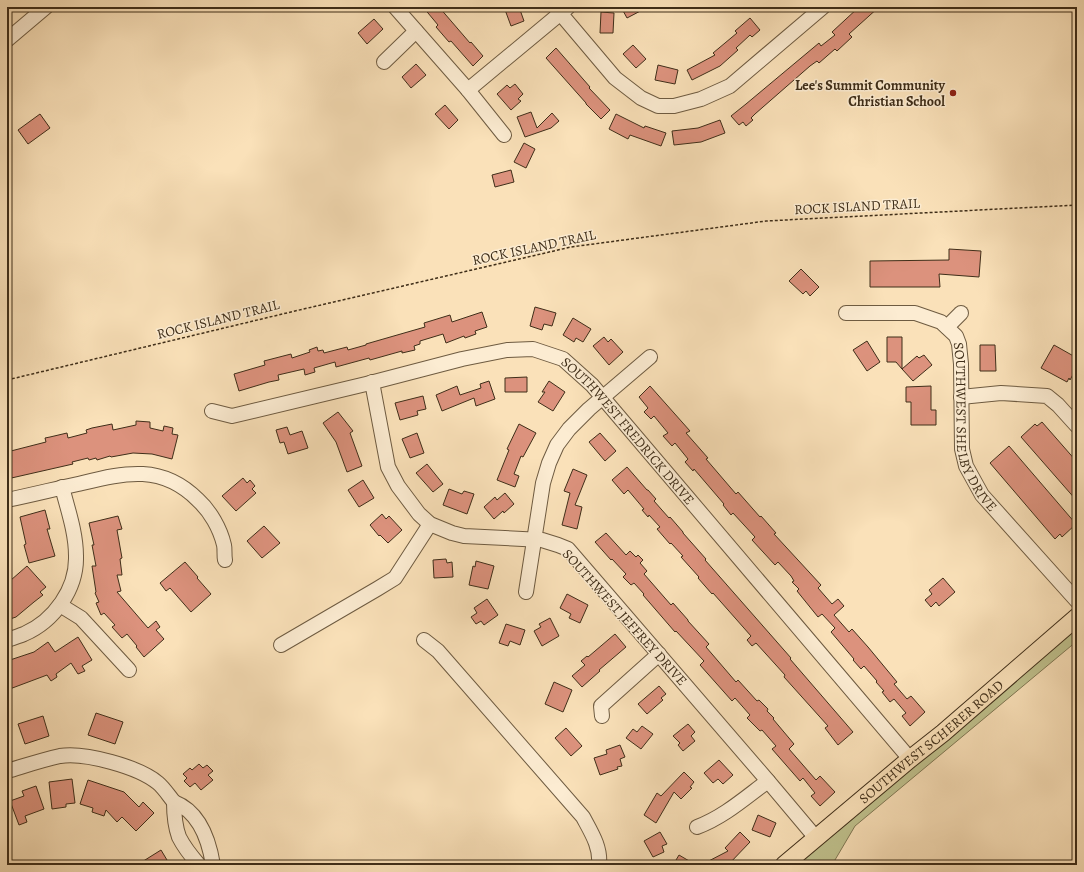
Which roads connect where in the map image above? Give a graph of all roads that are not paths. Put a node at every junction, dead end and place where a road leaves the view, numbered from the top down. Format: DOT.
graph roads {
  1 [pos="46,7"];
  2 [pos="394,7"];
  3 [pos="823,7"];
  4 [pos="561,9"];
  5 [pos="416,31"];
  6 [pos="7,40"];
  7 [pos="384,62"];
  8 [pos="468,90"];
  9 [pos="504,135"];
  10 [pos="846,313"];
  11 [pos="961,313"];
  12 [pos="947,327"];
  13 [pos="650,357"];
  14 [pos="372,382"];
  15 [pos="603,397"];
  16 [pos="961,397"];
  17 [pos="212,411"];
  18 [pos="1077,426"];
  19 [pos="62,487"];
  20 [pos="7,500"];
  21 [pos="430,524"];
  22 [pos="533,540"];
  23 [pos="225,560"];
  24 [pos="526,592"];
  25 [pos="1077,601"];
  26 [pos="60,606"];
  27 [pos="1077,616"];
  28 [pos="7,640"];
  29 [pos="424,640"];
  30 [pos="281,645"];
  31 [pos="659,654"];
  32 [pos="129,670"];
  33 [pos="602,716"];
  34 [pos="910,759"];
  35 [pos="7,772"];
  36 [pos="768,781"];
  37 [pos="174,802"];
  38 [pos="698,827"];
  39 [pos="816,838"];
  40 [pos="199,865"];
  41 [pos="213,865"];
  42 [pos="599,865"];
  43 [pos="784,865"];
  1 -- 6 [label="street"];
  2 -- 5 [label="street"];
  3 -- 4 [label="street"];
  4 -- 8 [label="street"];
  5 -- 7 [label="street"];
  5 -- 8 [label="street"];
  8 -- 9 [label="street"];
  10 -- 12 [label="street, SOUTHWEST SHELBY DRIVE"];
  11 -- 12 [label="street"];
  12 -- 16 [label="street, SOUTHWEST SHELBY DRIVE"];
  13 -- 15 [label="street"];
  14 -- 15 [label="street, SOUTHWEST FREDRICK DRIVE"];
  14 -- 17 [label="street, SOUTHWEST FREDRICK DRIVE"];
  14 -- 21 [label="street, SOUTHWEST JEFFREY DRIVE"];
  15 -- 22 [label="street"];
  15 -- 34 [label="street, SOUTHWEST FREDRICK DRIVE"];
  16 -- 18 [label="street"];
  16 -- 25 [label="street, SOUTHWEST SHELBY DRIVE"];
  19 -- 20 [label="street"];
  19 -- 23 [label="street"];
  19 -- 26 [label="street"];
  21 -- 22 [label="street, SOUTHWEST JEFFREY DRIVE"];
  21 -- 30 [label="street"];
  22 -- 24 [label="street"];
  22 -- 31 [label="street, SOUTHWEST JEFFREY DRIVE"];
  26 -- 28 [label="street"];
  26 -- 32 [label="street"];
  27 -- 34 [label="main road, SOUTHWEST SCHERER ROAD"];
  29 -- 42 [label="street"];
  31 -- 33 [label="street"];
  31 -- 36 [label="street, SOUTHWEST JEFFREY DRIVE"];
  34 -- 39 [label="main road, SOUTHWEST SCHERER ROAD"];
  35 -- 37 [label="street"];
  36 -- 38 [label="street"];
  36 -- 39 [label="street, SOUTHWEST JEFFREY DRIVE"];
  37 -- 40 [label="street"];
  37 -- 41 [label="street"];
  39 -- 43 [label="main road, SOUTHWEST SCHERER ROAD"];
}
